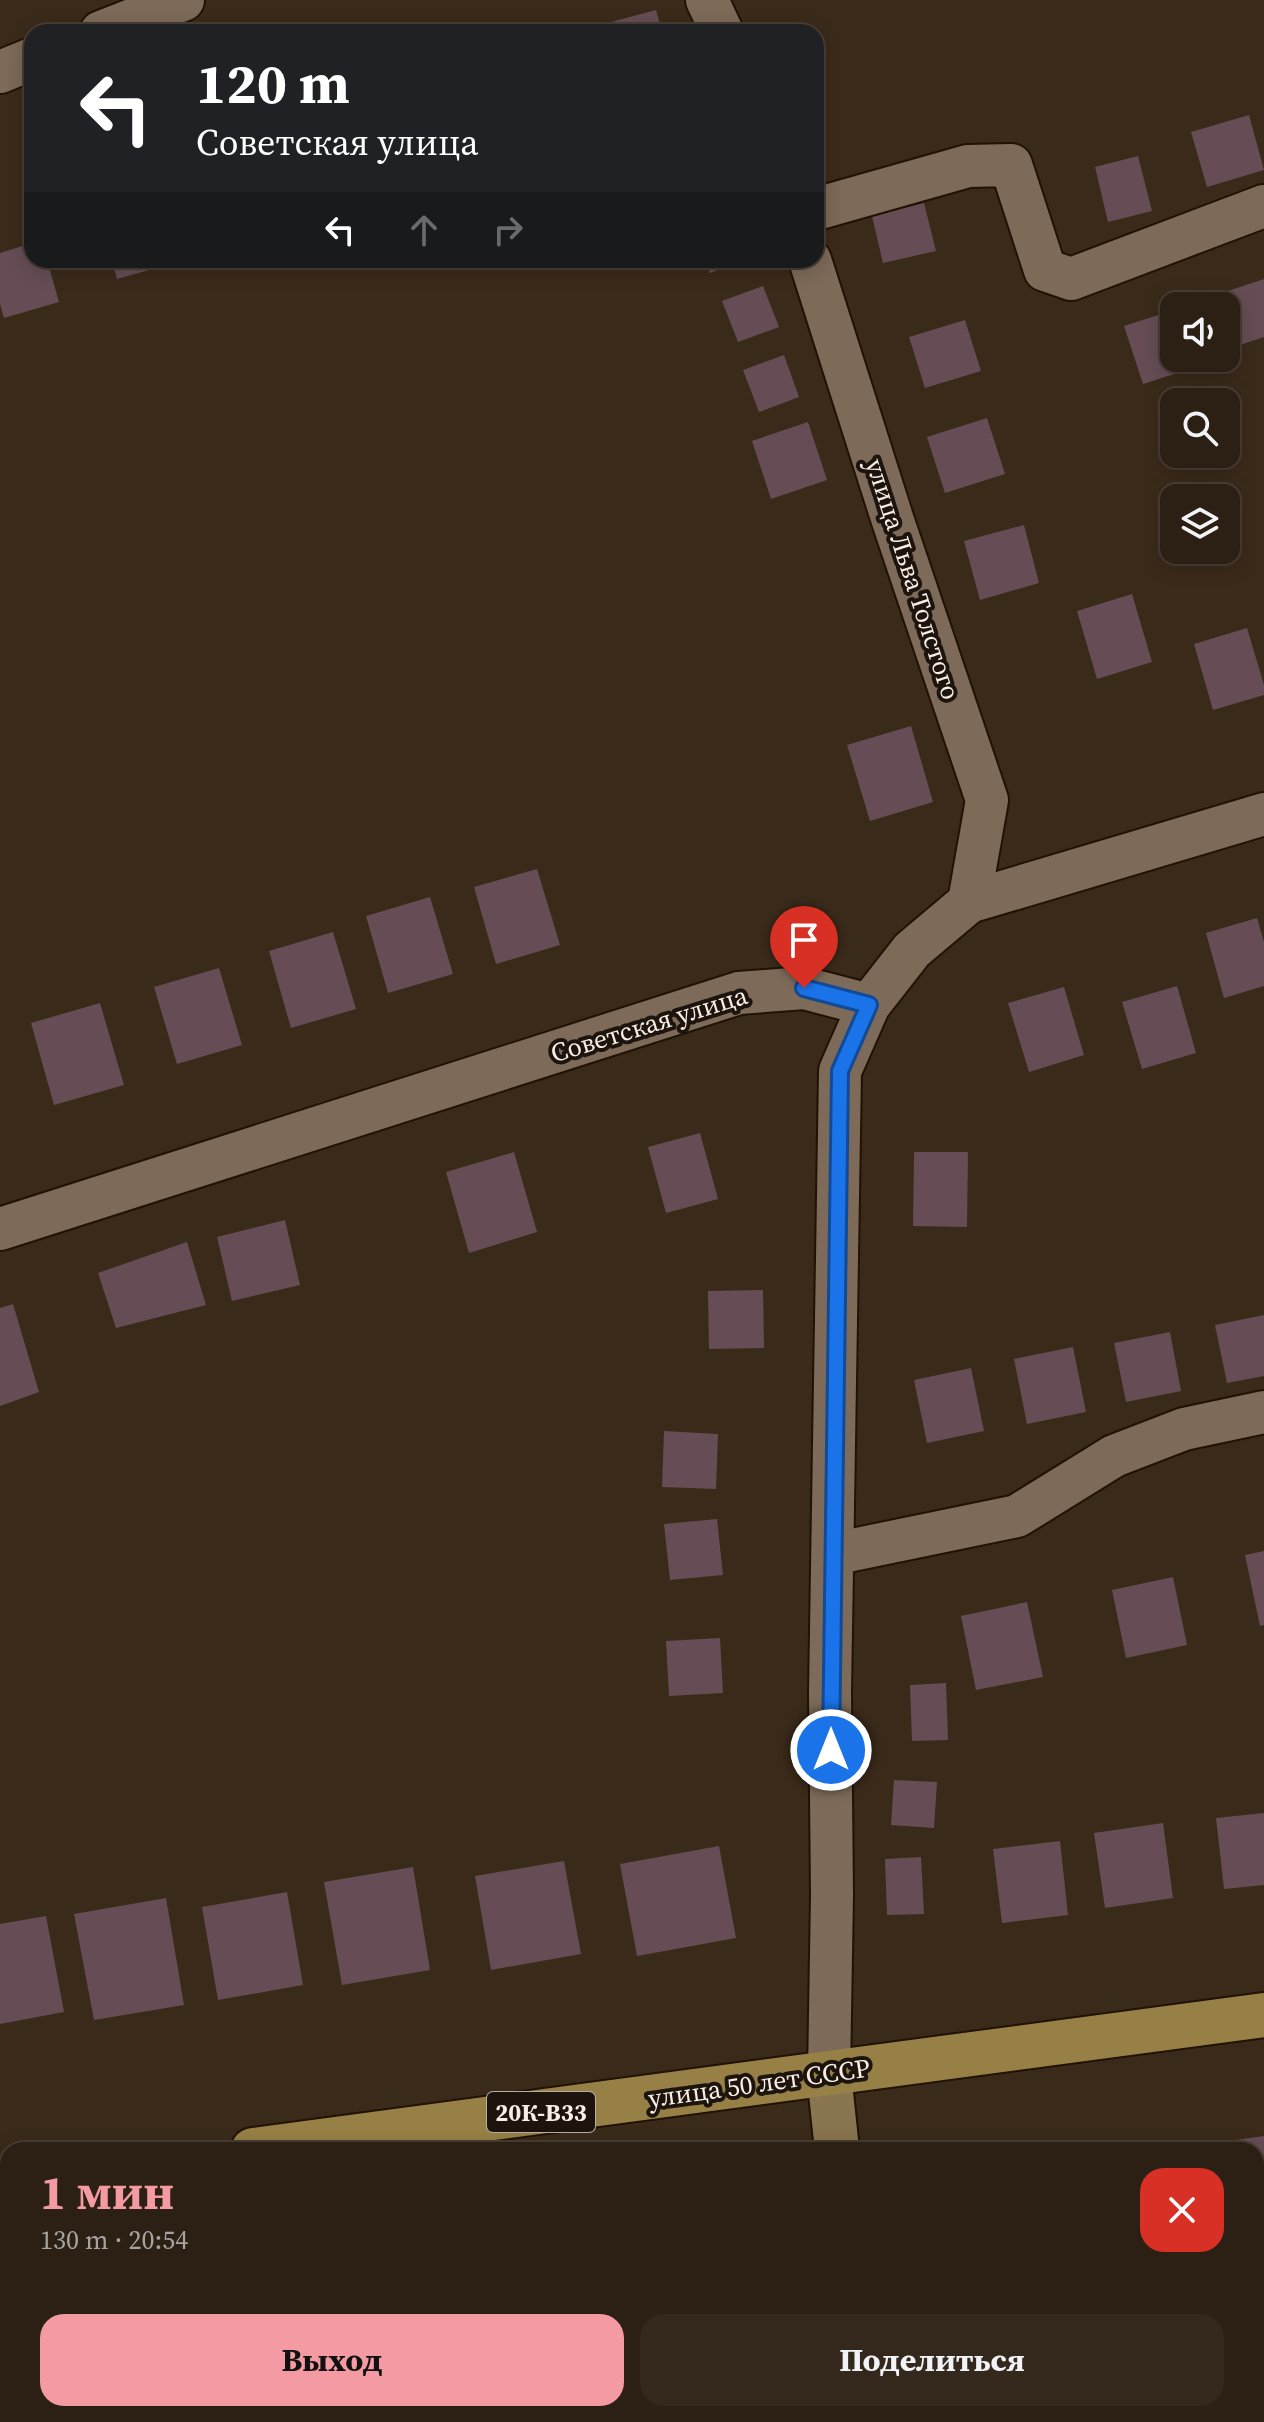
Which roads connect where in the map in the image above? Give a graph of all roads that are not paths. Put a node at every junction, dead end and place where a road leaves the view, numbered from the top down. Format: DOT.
graph roads {
  1 [pos="183,0"];
  2 [pos="122,24"];
  3 [pos="24,62"];
  4 [pos="0,72"];
  5 [pos="1264,206"];
  6 [pos="824,207"];
  7 [pos="813,268"];
  8 [pos="1264,814"];
  9 [pos="969,902"];
  10 [pos="869,1005"];
  11 [pos="0,1229"];
  12 [pos="1264,1412"];
  13 [pos="833,1554"];
  14 [pos="1264,2015"];
  15 [pos="829,2074"];
  16 [pos="314,2142"];
  17 [pos="836,2142"];
  1 -- 2 [label="street"];
  3 -- 4 [label="street"];
  5 -- 6 [label="street"];
  7 -- 9 [label="street, улица Льва Толстого"];
  8 -- 9 [label="street"];
  9 -- 10 [label="street"];
  10 -- 11 [label="street, Советская улица"];
  10 -- 13 [label="street"];
  12 -- 13 [label="street"];
  13 -- 15 [label="street"];
  14 -- 15 [label="main road, улица 50 лет СССР / 20К-В33"];
  15 -- 16 [label="main road, улица 50 лет СССР / 20К-В33"];
  15 -- 17 [label="street"];
}
